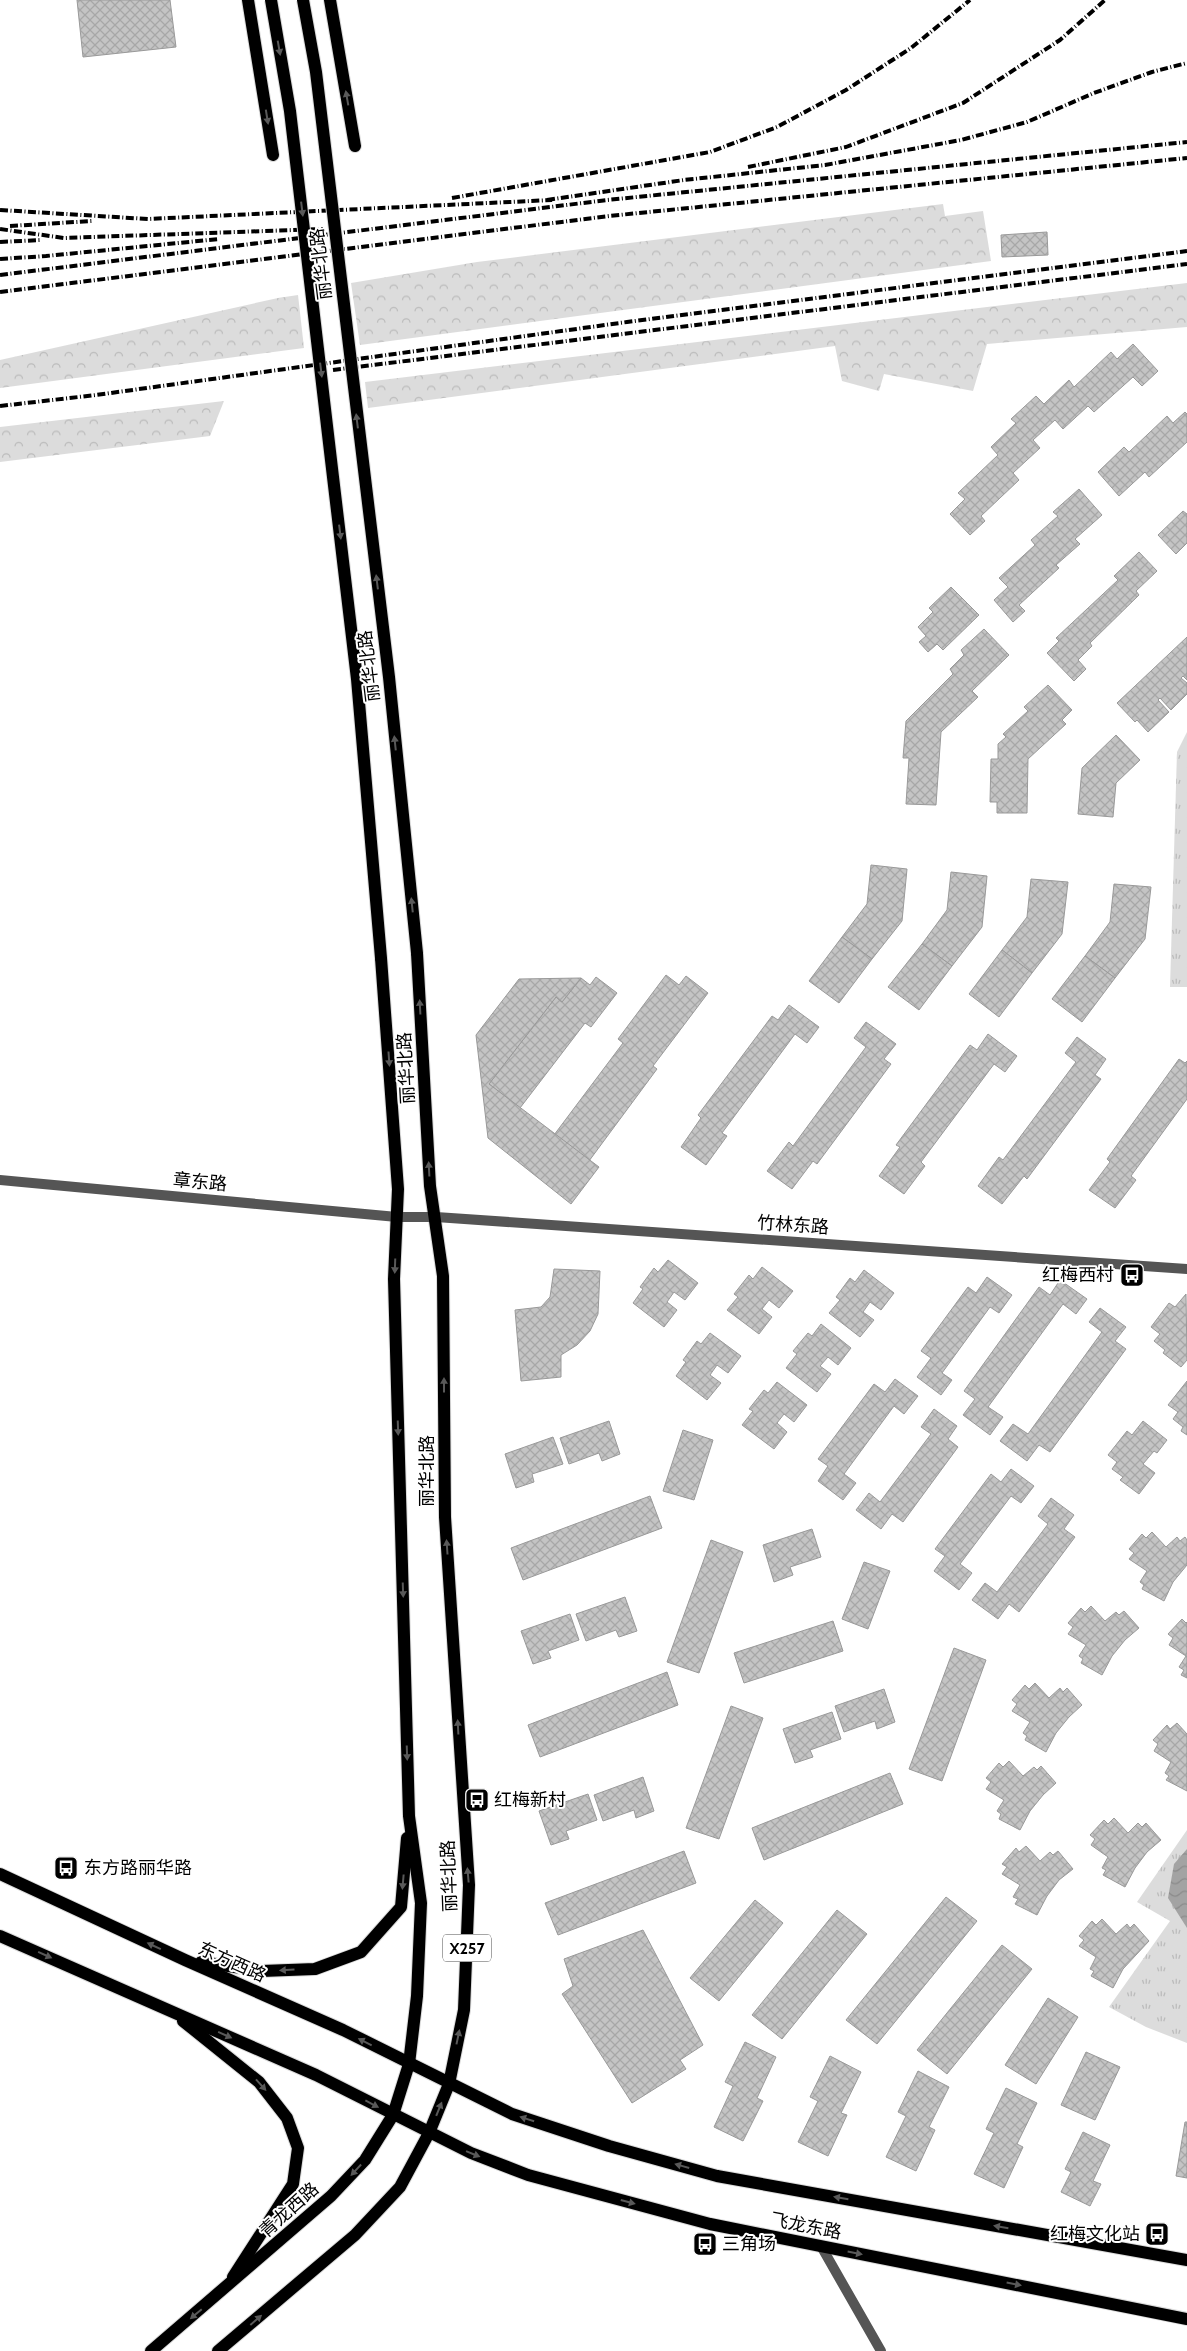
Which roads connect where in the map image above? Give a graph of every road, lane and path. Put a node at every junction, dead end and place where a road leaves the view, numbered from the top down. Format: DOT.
graph roads {
  1 [pos="248,0"];
  2 [pos="271,0"];
  3 [pos="303,0"];
  4 [pos="330,0"];
  5 [pos="355,146"];
  6 [pos="273,155"];
  7 [pos="0,1180"];
  8 [pos="397,1217"];
  9 [pos="436,1217"];
  10 [pos="1187,1269"];
  11 [pos="409,1816"];
  12 [pos="0,1874"];
  13 [pos="0,1936"];
  14 [pos="185,1960"];
  15 [pos="169,2010"];
  16 [pos="409,2064"];
  17 [pos="449,2084"];
  18 [pos="393,2115"];
  19 [pos="429,2133"];
  20 [pos="820,2246"];
  21 [pos="1187,2260"];
  22 [pos="223,2292"];
  23 [pos="1187,2319"];
  24 [pos="151,2351"];
  25 [pos="218,2351"];
  26 [pos="881,2351"];
  1 -- 6 [label="main road, one-way"];
  2 -- 8 [label="main road, 丽华北路, one-way, bridge"];
  9 -- 3 [label="main road, 丽华北路, one-way, bridge"];
  5 -- 4 [label="main road, one-way"];
  7 -- 8 [label="street, 章东路"];
  8 -- 9 [label="street, 竹林东路"];
  8 -- 11 [label="main road, 丽华北路, one-way"];
  9 -- 10 [label="street, 竹林东路"];
  17 -- 9 [label="main road, 丽华北路 / X257, one-way"];
  11 -- 14 [label="main road, one-way"];
  11 -- 16 [label="main road, 丽华北路"];
  14 -- 12 [label="main road, 东方西路, one-way"];
  13 -- 15 [label="main road, one-way"];
  16 -- 14 [label="main road, 东方西路, one-way"];
  15 -- 18 [label="main road, one-way"];
  15 -- 22 [label="main road, one-way"];
  16 -- 17 [label="main road, 东方西路"];
  16 -- 18 [label="main road, 青龙西路"];
  19 -- 17 [label="main road, 丽华北路 / X257, one-way"];
  21 -- 17 [label="main road, 飞龙东路, one-way"];
  18 -- 19 [label="main road"];
  18 -- 22 [label="main road, 青龙西路, one-way"];
  19 -- 20 [label="main road, 飞龙东路, one-way"];
  25 -- 19 [label="main road, one-way"];
  20 -- 23 [label="main road, 飞龙东路, one-way"];
  20 -- 26 [label="street"];
  22 -- 24 [label="main road, 青龙西路, one-way"];
}
